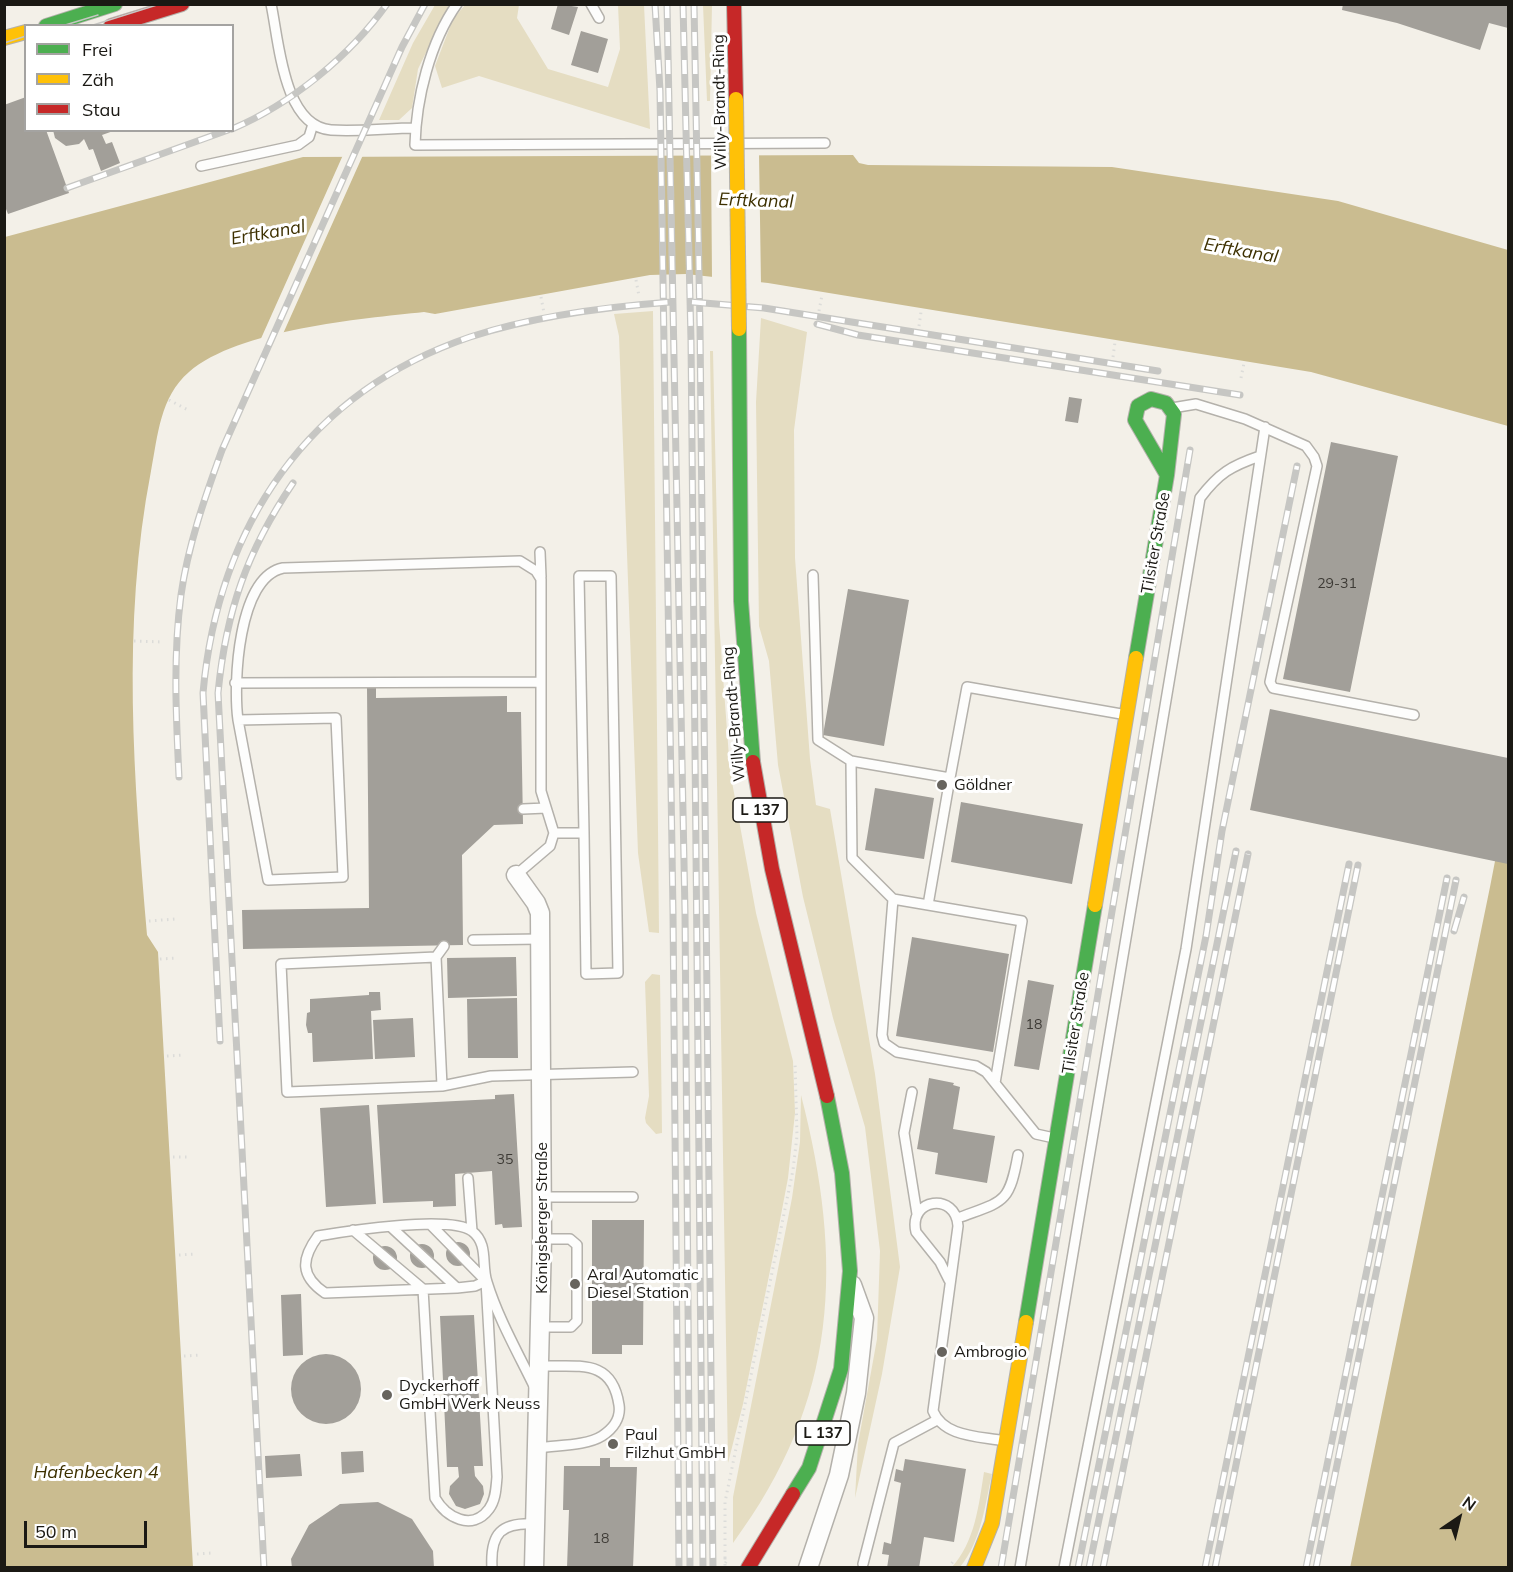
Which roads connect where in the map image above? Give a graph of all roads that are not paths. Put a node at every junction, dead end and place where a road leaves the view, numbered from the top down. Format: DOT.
graph roads {
  1 [pos="116,4"];
  2 [pos="182,4"];
  3 [pos="271,4"];
  4 [pos="457,4"];
  5 [pos="591,4"];
  6 [pos="734,4"];
  7 [pos="600,18"];
  8 [pos="52,24"];
  9 [pos="117,24"];
  10 [pos="24,33"];
  11 [pos="4,38"];
  12 [pos="313,124"];
  13 [pos="416,128"];
  14 [pos="825,143"];
  15 [pos="201,166"];
  16 [pos="1172,408"];
  17 [pos="1264,427"];
  18 [pos="1260,456"];
  19 [pos="1167,475"];
  20 [pos="540,552"];
  21 [pos="813,575"];
  22 [pos="541,579"];
  23 [pos="540,682"];
  24 [pos="235,683"];
  25 [pos="1127,715"];
  26 [pos="1414,715"];
  27 [pos="238,720"];
  28 [pos="851,761"];
  29 [pos="950,778"];
  30 [pos="546,808"];
  31 [pos="523,809"];
  32 [pos="554,833"];
  33 [pos="584,833"];
  34 [pos="516,875"];
  35 [pos="893,899"];
  36 [pos="928,905"];
  37 [pos="540,939"];
  38 [pos="473,940"];
  39 [pos="444,946"];
  40 [pos="436,957"];
  41 [pos="633,1072"];
  42 [pos="542,1073"];
  43 [pos="995,1083"];
  44 [pos="442,1086"];
  45 [pos="912,1092"];
  46 [pos="1057,1138"];
  47 [pos="1018,1155"];
  48 [pos="468,1178"];
  49 [pos="542,1197"];
  50 [pos="633,1197"];
  51 [pos="917,1214"];
  52 [pos="958,1218"];
  53 [pos="431,1225"];
  54 [pos="390,1227"];
  55 [pos="353,1230"];
  56 [pos="472,1231"];
  57 [pos="542,1239"];
  58 [pos="949,1280"];
  59 [pos="486,1281"];
  60 [pos="851,1281"];
  61 [pos="457,1288"];
  62 [pos="423,1289"];
  63 [pos="542,1327"];
  64 [pos="541,1366"];
  65 [pos="540,1400"];
  66 [pos="937,1420"];
  67 [pos="1006,1441"];
  68 [pos="539,1448"];
  69 [pos="536,1524"];
  70 [pos="863,1564"];
  71 [pos="492,1568"];
  72 [pos="534,1568"];
  73 [pos="748,1568"];
  74 [pos="808,1568"];
  75 [pos="974,1568"];
  76 [pos="1020,1568"];
  77 [pos="1064,1568"];
  1 -- 8 [label="main road"];
  2 -- 9 [label="main road"];
  3 -- 12 [label="lane"];
  4 -- 13 [label="lane"];
  5 -- 7 [label="lane"];
  6 -- 60 [label="main road, Willy-Brandt-Ring / L 137, bridge"];
  10 -- 11 [label="main road"];
  12 -- 13 [label="lane"];
  12 -- 15 [label="lane"];
  13 -- 14 [label="lane"];
  16 -- 17 [label="lane"];
  16 -- 19 [label="main road, Tilsiter Straße"];
  16 -- 19 [label="main road, Tilsiter Straße"];
  17 -- 18 [label="lane"];
  17 -- 26 [label="lane"];
  18 -- 76 [label="lane"];
  18 -- 77 [label="lane"];
  19 -- 25 [label="main road, Tilsiter Straße"];
  20 -- 22 [label="lane"];
  21 -- 28 [label="lane"];
  22 -- 23 [label="lane"];
  22 -- 24 [label="lane"];
  23 -- 24 [label="lane"];
  23 -- 30 [label="lane"];
  24 -- 27 [label="lane"];
  25 -- 29 [label="lane"];
  25 -- 46 [label="main road, Tilsiter Straße"];
  27 -- 27 [label="lane"];
  28 -- 29 [label="lane"];
  28 -- 35 [label="lane"];
  29 -- 36 [label="lane"];
  30 -- 31 [label="lane"];
  30 -- 32 [label="lane"];
  32 -- 33 [label="lane"];
  32 -- 34 [label="lane"];
  33 -- 33 [label="lane"];
  34 -- 37 [label="street, Königsberger Straße"];
  35 -- 36 [label="lane"];
  35 -- 43 [label="lane"];
  36 -- 43 [label="lane"];
  37 -- 38 [label="lane"];
  37 -- 42 [label="street, Königsberger Straße"];
  39 -- 40 [label="lane"];
  40 -- 44 [label="lane"];
  40 -- 44 [label="lane"];
  41 -- 42 [label="lane"];
  42 -- 44 [label="lane"];
  42 -- 49 [label="street, Königsberger Straße"];
  43 -- 46 [label="lane"];
  45 -- 51 [label="lane"];
  46 -- 67 [label="main road, Tilsiter Straße"];
  47 -- 52 [label="lane"];
  48 -- 56 [label="lane"];
  49 -- 50 [label="lane"];
  49 -- 57 [label="street, Königsberger Straße"];
  51 -- 52 [label="lane"];
  51 -- 58 [label="lane"];
  52 -- 58 [label="lane"];
  53 -- 54 [label="lane"];
  53 -- 56 [label="lane"];
  53 -- 59 [label="lane"];
  54 -- 55 [label="lane"];
  54 -- 61 [label="lane"];
  55 -- 62 [label="lane"];
  55 -- 62 [label="lane"];
  56 -- 59 [label="lane"];
  57 -- 63 [label="street, Königsberger Straße"];
  57 -- 63 [label="lane"];
  58 -- 66 [label="lane"];
  59 -- 61 [label="lane"];
  59 -- 62 [label="lane"];
  59 -- 65 [label="lane"];
  60 -- 73 [label="main road, Willy-Brandt-Ring / L 137"];
  60 -- 74 [label="street"];
  61 -- 62 [label="lane"];
  63 -- 64 [label="street, Königsberger Straße"];
  64 -- 65 [label="street, Königsberger Straße"];
  64 -- 68 [label="lane"];
  65 -- 68 [label="street, Königsberger Straße"];
  66 -- 67 [label="lane"];
  66 -- 70 [label="lane"];
  67 -- 75 [label="main road, Tilsiter Straße"];
  68 -- 69 [label="street, Königsberger Straße"];
  69 -- 71 [label="lane"];
  69 -- 72 [label="street, Königsberger Straße"];
}
